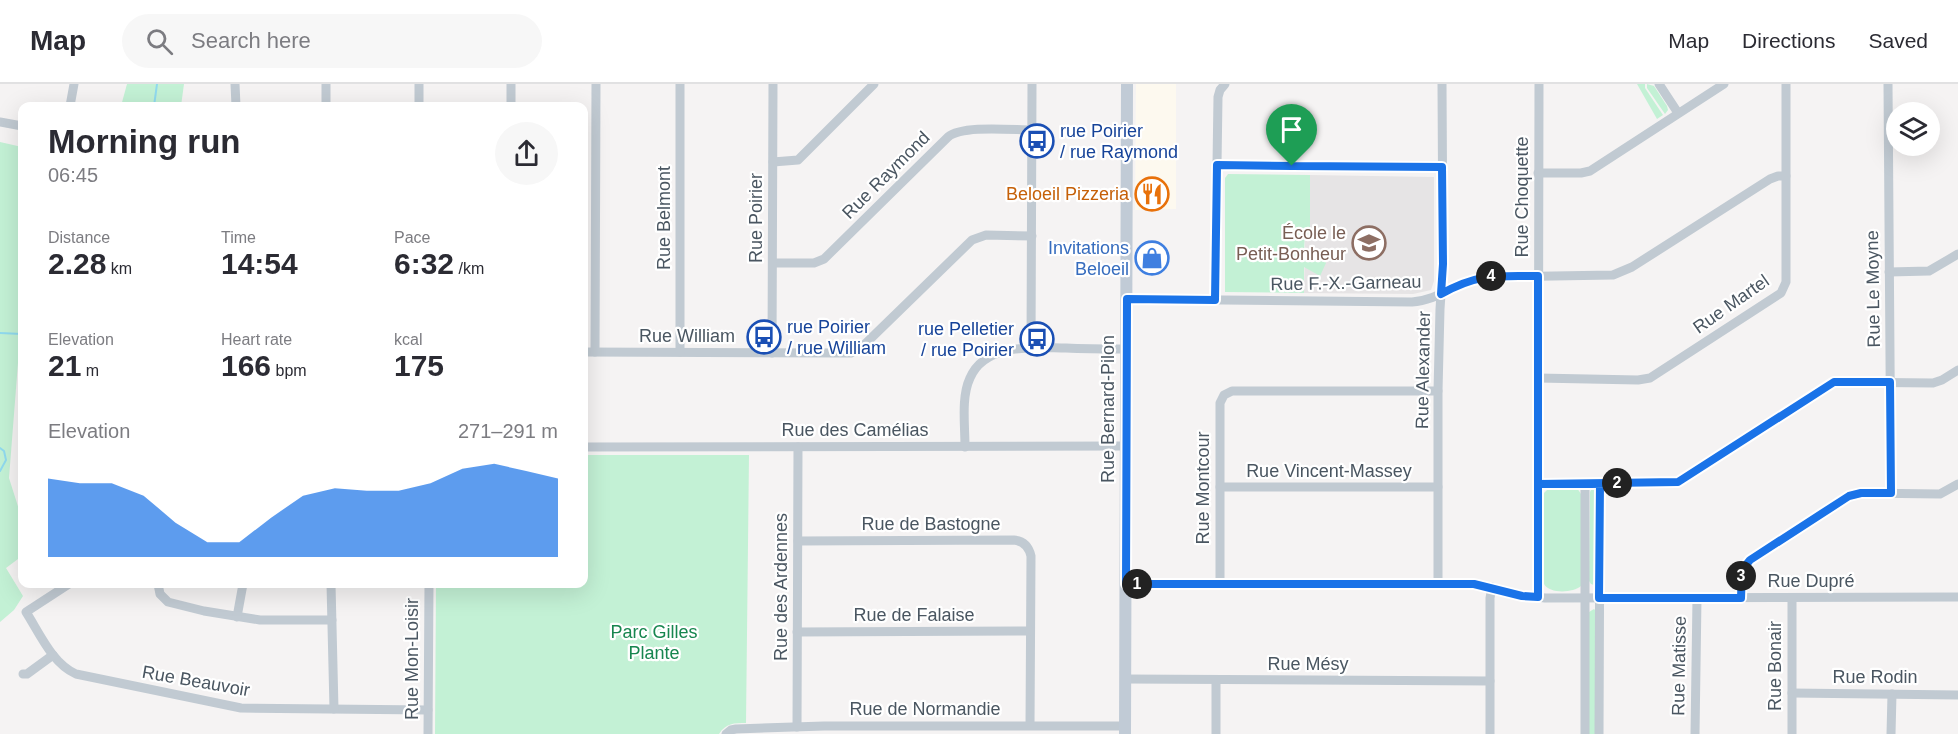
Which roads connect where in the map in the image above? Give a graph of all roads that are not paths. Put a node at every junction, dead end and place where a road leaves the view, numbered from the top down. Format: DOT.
graph roads {
  1 [pos="74,84"];
  2 [pos="236,84"];
  3 [pos="326,84"];
  4 [pos="419,84"];
  5 [pos="511,84"];
  6 [pos="596,84"];
  7 [pos="680,84"];
  8 [pos="773,84"];
  9 [pos="874,84"];
  10 [pos="1032,84"];
  11 [pos="1128,84"];
  12 [pos="1225,84"];
  13 [pos="1442,84"];
  14 [pos="1539,84"];
  15 [pos="1659,84"];
  16 [pos="1724,84"];
  17 [pos="1786,84"];
  18 [pos="1888,84"];
  19 [pos="71,102"];
  20 [pos="236,102"];
  21 [pos="326,102"];
  22 [pos="419,102"];
  23 [pos="511,102"];
  24 [pos="1678,113"];
  25 [pos="0,122"];
  26 [pos="18,125"];
  27 [pos="1032,130"];
  28 [pos="773,162"];
  29 [pos="1217,165"];
  30 [pos="1442,167"];
  31 [pos="1539,172"];
  32 [pos="1786,176"];
  33 [pos="1032,236"];
  34 [pos="1958,254"];
  35 [pos="773,263"];
  36 [pos="1889,272"];
  37 [pos="1538,276"];
  38 [pos="1441,294"];
  39 [pos="1127,299"];
  40 [pos="1215,300"];
  41 [pos="1031,348"];
  42 [pos="1126,349"];
  43 [pos="588,352"];
  44 [pos="595,352"];
  45 [pos="680,352"];
  46 [pos="772,353"];
  47 [pos="1958,370"];
  48 [pos="1538,378"];
  49 [pos="1890,382"];
  50 [pos="1438,391"];
  51 [pos="1126,446"];
  52 [pos="588,447"];
  53 [pos="798,447"];
  54 [pos="965,447"];
  55 [pos="1538,484"];
  56 [pos="1585,484"];
  57 [pos="1600,484"];
  58 [pos="1958,484"];
  59 [pos="1438,487"];
  60 [pos="1220,488"];
  61 [pos="1891,493"];
  62 [pos="798,541"];
  63 [pos="1126,584"];
  64 [pos="1220,584"];
  65 [pos="1438,585"];
  66 [pos="1492,587"];
  67 [pos="63,588"];
  68 [pos="159,588"];
  69 [pos="242,588"];
  70 [pos="331,588"];
  71 [pos="429,588"];
  72 [pos="1538,597"];
  73 [pos="1958,597"];
  74 [pos="1585,598"];
  75 [pos="1599,598"];
  76 [pos="1697,598"];
  77 [pos="1741,598"];
  78 [pos="1792,598"];
  79 [pos="237,617"];
  80 [pos="332,620"];
  81 [pos="1030,631"];
  82 [pos="797,632"];
  83 [pos="53,655"];
  84 [pos="23,674"];
  85 [pos="1126,679"];
  86 [pos="1216,680"];
  87 [pos="1490,681"];
  88 [pos="1792,693"];
  89 [pos="1892,694"];
  90 [pos="1958,695"];
  91 [pos="334,709"];
  92 [pos="428,710"];
  93 [pos="1030,725"];
  94 [pos="797,727"];
  95 [pos="1125,730"];
  96 [pos="428,734"];
  97 [pos="726,734"];
  98 [pos="1216,734"];
  99 [pos="1490,734"];
  100 [pos="1585,734"];
  101 [pos="1599,734"];
  102 [pos="1695,734"];
  103 [pos="1792,734"];
  104 [pos="1891,734"];
  1 -- 19 [label="street"];
  2 -- 20 [label="street"];
  3 -- 21 [label="street"];
  4 -- 22 [label="street"];
  5 -- 23 [label="street"];
  6 -- 44 [label="street"];
  7 -- 45 [label="street, Rue Belmont"];
  8 -- 28 [label="street, Rue Poirier"];
  9 -- 28 [label="street"];
  10 -- 27 [label="street"];
  11 -- 39 [label="main road, Rue Bernard-Pilon"];
  12 -- 29 [label="street"];
  13 -- 30 [label="street, Rue Alexander"];
  14 -- 31 [label="street, Rue Choquette"];
  15 -- 24 [label="street"];
  16 -- 24 [label="street"];
  17 -- 32 [label="street, Rue Martel"];
  18 -- 36 [label="street, Rue Le Moyne"];
  24 -- 31 [label="street"];
  25 -- 26 [label="street"];
  27 -- 33 [label="street"];
  27 -- 35 [label="street, Rue Raymond"];
  28 -- 35 [label="street, Rue Poirier"];
  29 -- 30 [label="street"];
  29 -- 40 [label="street"];
  30 -- 38 [label="street, Rue Alexander"];
  31 -- 37 [label="street, Rue Choquette"];
  32 -- 37 [label="street, Rue F.-X.-Garneau"];
  32 -- 48 [label="street, Rue Martel"];
  33 -- 41 [label="street"];
  33 -- 46 [label="street, Rue William"];
  34 -- 36 [label="street"];
  35 -- 46 [label="street, Rue Poirier"];
  36 -- 49 [label="street, Rue Le Moyne"];
  37 -- 38 [label="street, Rue F.-X.-Garneau"];
  37 -- 48 [label="street, Rue Choquette"];
  38 -- 40 [label="street, Rue F.-X.-Garneau"];
  38 -- 50 [label="street, Rue Alexander"];
  39 -- 40 [label="street, Rue F.-X.-Garneau"];
  39 -- 42 [label="main road, Rue Bernard-Pilon"];
  41 -- 42 [label="street"];
  41 -- 54 [label="street"];
  42 -- 51 [label="main road, Rue Bernard-Pilon"];
  43 -- 44 [label="street, Rue William"];
  44 -- 45 [label="street, Rue William"];
  45 -- 46 [label="street, Rue William"];
  47 -- 49 [label="street"];
  48 -- 55 [label="street, Rue Choquette"];
  49 -- 57 [label="street"];
  49 -- 61 [label="street, Rue Le Moyne"];
  50 -- 59 [label="street, Rue Alexander"];
  50 -- 60 [label="street, Rue Montcour"];
  51 -- 54 [label="street, Rue des Camélias"];
  51 -- 63 [label="main road, Rue Bernard-Pilon"];
  52 -- 53 [label="street, Rue des Camélias"];
  53 -- 54 [label="street, Rue des Camélias"];
  53 -- 62 [label="street, Rue des Ardennes"];
  55 -- 56 [label="street"];
  55 -- 72 [label="street, Rue Choquette"];
  56 -- 57 [label="street"];
  56 -- 74 [label="street"];
  57 -- 75 [label="street"];
  58 -- 61 [label="street"];
  59 -- 60 [label="street, Rue Vincent-Massey"];
  59 -- 65 [label="street, Rue Alexander"];
  60 -- 64 [label="street, Rue Montcour"];
  61 -- 77 [label="street"];
  62 -- 81 [label="street, Rue de Bastogne"];
  62 -- 82 [label="street, Rue des Ardennes"];
  63 -- 64 [label="street, Rue Dupré"];
  63 -- 85 [label="main road, Rue Bernard-Pilon"];
  64 -- 65 [label="street, Rue Dupré"];
  65 -- 66 [label="street, Rue Dupré"];
  66 -- 72 [label="street, Rue Dupré"];
  66 -- 87 [label="street"];
  67 -- 83 [label="street, Rue Beauvoir"];
  68 -- 79 [label="street"];
  69 -- 79 [label="street"];
  70 -- 80 [label="street"];
  71 -- 92 [label="street, Rue Mon-Loisir"];
  72 -- 74 [label="street, Rue Dupré"];
  73 -- 78 [label="street, Rue Dupré"];
  74 -- 75 [label="street, Rue Dupré"];
  74 -- 100 [label="street"];
  75 -- 76 [label="street, Rue Dupré"];
  75 -- 101 [label="street"];
  76 -- 77 [label="street, Rue Dupré"];
  76 -- 102 [label="street, Rue Matisse"];
  77 -- 78 [label="street, Rue Dupré"];
  78 -- 88 [label="street, Rue Bonair"];
  79 -- 80 [label="street"];
  80 -- 91 [label="street"];
  81 -- 82 [label="street, Rue de Falaise"];
  81 -- 93 [label="street, Rue de Bastogne"];
  82 -- 94 [label="street, Rue des Ardennes"];
  83 -- 84 [label="street"];
  83 -- 91 [label="street, Rue Beauvoir"];
  85 -- 86 [label="street, Rue Mésy"];
  85 -- 95 [label="main road, Rue Bernard-Pilon"];
  86 -- 87 [label="street, Rue Mésy"];
  86 -- 98 [label="street"];
  87 -- 99 [label="street"];
  88 -- 89 [label="street, Rue Rodin"];
  88 -- 103 [label="street, Rue Bonair"];
  89 -- 90 [label="street, Rue Rodin"];
  89 -- 104 [label="street"];
  91 -- 92 [label="street, Rue Beauvoir"];
  92 -- 96 [label="street, Rue Mon-Loisir"];
  93 -- 94 [label="street, Rue de Normandie"];
  93 -- 95 [label="street, Rue de Normandie"];
  94 -- 97 [label="street, Rue de Normandie"];
}
